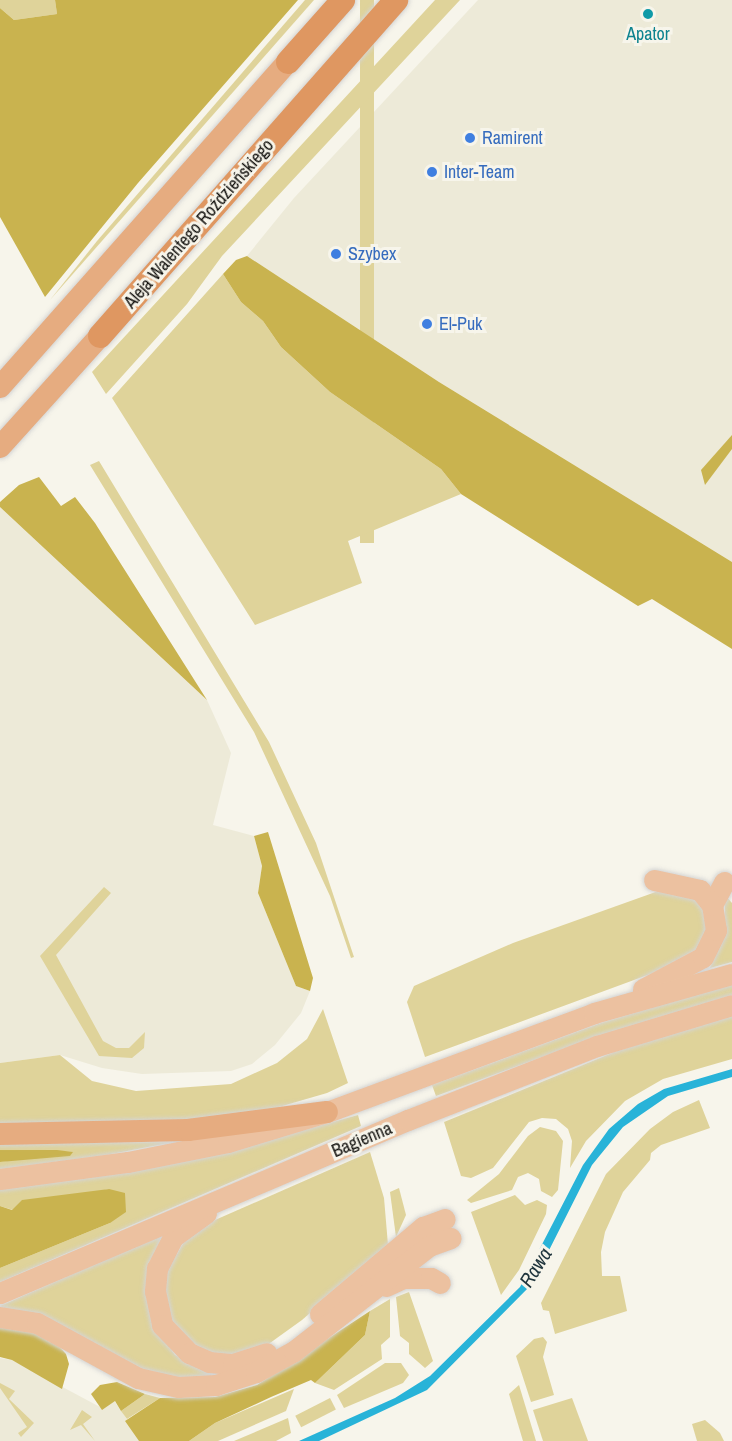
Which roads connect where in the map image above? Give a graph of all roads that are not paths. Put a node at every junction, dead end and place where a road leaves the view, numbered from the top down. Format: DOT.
graph roads {
  1 [pos="396,0"];
  2 [pos="412,0"];
  3 [pos="341,1"];
  4 [pos="362,41"];
  5 [pos="288,62"];
  6 [pos="100,336"];
  7 [pos="0,387"];
  8 [pos="0,447"];
  9 [pos="654,880"];
  10 [pos="724,882"];
  11 [pos="712,904"];
  12 [pos="732,974"];
  13 [pos="732,1005"];
  14 [pos="594,1013"];
  15 [pos="327,1112"];
  16 [pos="0,1134"];
  17 [pos="0,1179"];
  18 [pos="224,1199"];
  19 [pos="440,1283"];
  20 [pos="0,1293"];
  21 [pos="372,1293"];
  22 [pos="0,1317"];
  1 -- 4 [label="highway, Aleja Walentego Roździeńskiego"];
  2 -- 4 [label="highway"];
  3 -- 5 [label="highway"];
  4 -- 6 [label="highway, Aleja Walentego Roździeńskiego"];
  5 -- 7 [label="highway"];
  6 -- 8 [label="highway, Aleja Walentego Roździeńskiego"];
  9 -- 11 [label="main road"];
  10 -- 11 [label="main road"];
  11 -- 14 [label="main road"];
  12 -- 14 [label="main road"];
  13 -- 18 [label="main road, Bagienna"];
  14 -- 15 [label="main road"];
  15 -- 16 [label="highway"];
  15 -- 17 [label="main road"];
  18 -- 20 [label="main road, Bagienna"];
  18 -- 21 [label="main road"];
  19 -- 21 [label="main road"];
  21 -- 22 [label="main road"];
}
